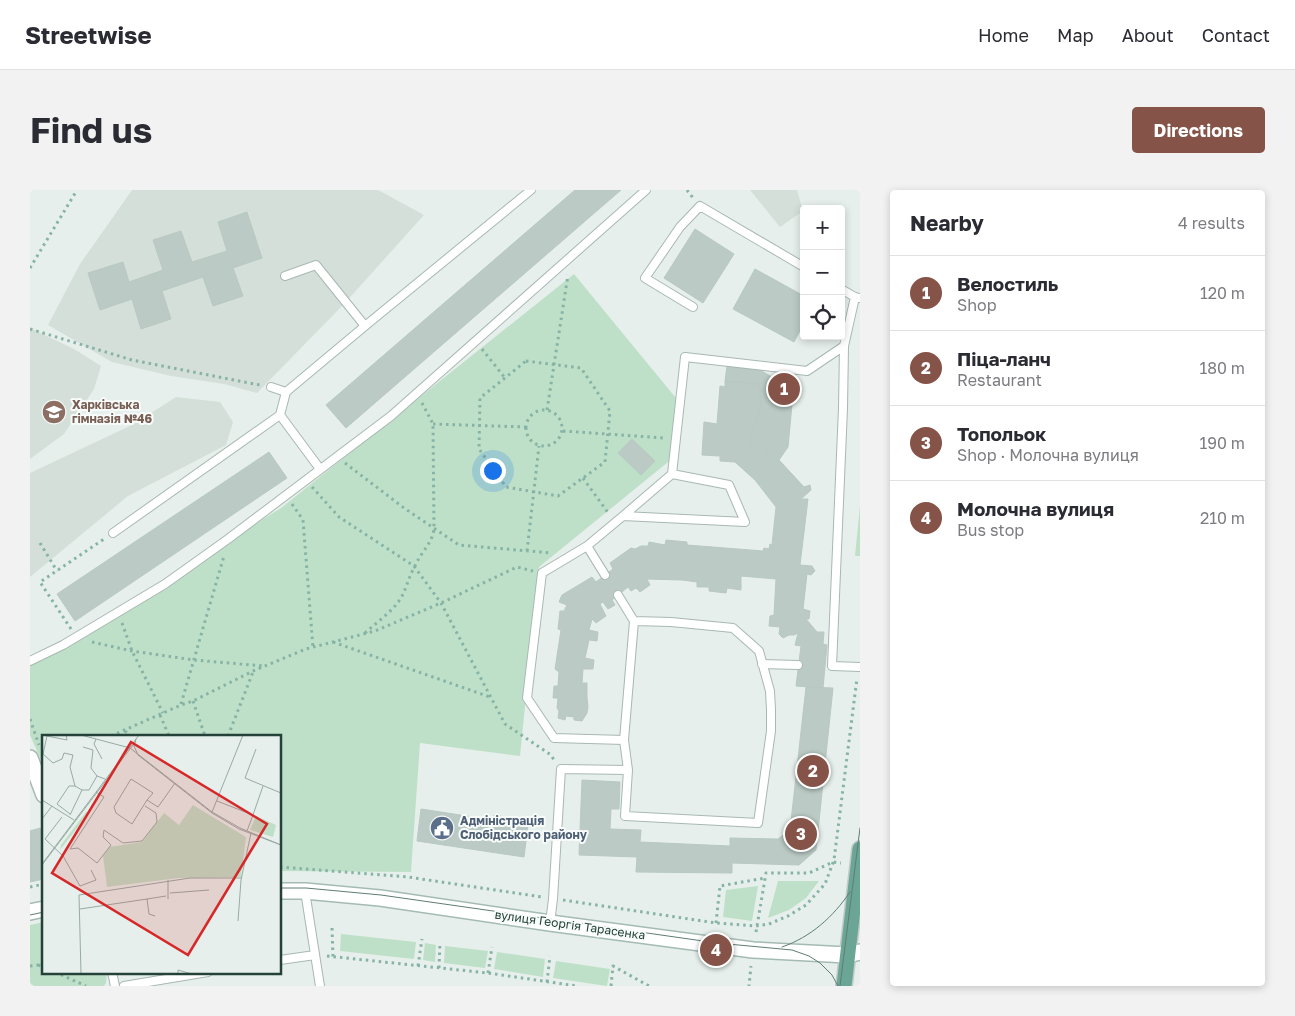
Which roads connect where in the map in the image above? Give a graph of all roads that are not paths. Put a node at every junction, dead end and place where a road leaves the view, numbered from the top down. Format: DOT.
graph roads {
  1 [pos="531,190"];
  2 [pos="646,190"];
  3 [pos="800,265"];
  4 [pos="285,276"];
  5 [pos="845,291"];
  6 [pos="857,298"];
  7 [pos="694,307"];
  8 [pos="365,326"];
  9 [pos="844,346"];
  10 [pos="271,388"];
  11 [pos="286,392"];
  12 [pos="280,416"];
  13 [pos="320,469"];
  14 [pos="672,474"];
  15 [pos="623,516"];
  16 [pos="113,534"];
  17 [pos="586,546"];
  18 [pos="605,575"];
  19 [pos="618,595"];
  20 [pos="634,621"];
  21 [pos="30,661"];
  22 [pos="762,664"];
  23 [pos="798,665"];
  24 [pos="859,667"];
  25 [pos="624,740"];
  26 [pos="36,754"];
  27 [pos="628,770"];
  28 [pos="42,785"];
  29 [pos="860,849"];
  30 [pos="281,891"];
  31 [pos="305,891"];
  32 [pos="550,923"];
  33 [pos="854,953"];
  34 [pos="315,955"];
  35 [pos="281,960"];
  36 [pos="196,974"];
  37 [pos="124,986"];
  38 [pos="320,986"];
  39 [pos="844,986"];
  1 -- 8 [label="lane"];
  2 -- 13 [label="lane"];
  3 -- 7 [label="lane"];
  4 -- 8 [label="lane"];
  5 -- 6 [label="lane"];
  6 -- 9 [label="lane"];
  8 -- 11 [label="lane"];
  9 -- 14 [label="lane"];
  9 -- 24 [label="lane"];
  10 -- 11 [label="lane"];
  11 -- 12 [label="lane"];
  12 -- 13 [label="lane"];
  12 -- 16 [label="lane"];
  13 -- 21 [label="lane"];
  14 -- 15 [label="lane"];
  14 -- 15 [label="lane"];
  15 -- 17 [label="lane"];
  17 -- 18 [label="lane"];
  17 -- 25 [label="lane"];
  19 -- 20 [label="lane"];
  20 -- 22 [label="lane"];
  20 -- 25 [label="lane"];
  22 -- 23 [label="lane"];
  22 -- 27 [label="lane"];
  25 -- 27 [label="lane"];
  26 -- 28 [label="main road"];
  27 -- 32 [label="lane"];
  29 -- 33 [label="main road"];
  30 -- 31 [label="main road, вулиця Георгія Тарасенка"];
  31 -- 32 [label="main road, вулиця Георгія Тарасенка"];
  31 -- 34 [label="lane"];
  32 -- 33 [label="main road, вулиця Георгія Тарасенка"];
  33 -- 39 [label="main road"];
  34 -- 35 [label="lane"];
  34 -- 38 [label="lane"];
  36 -- 37 [label="lane"];
}
